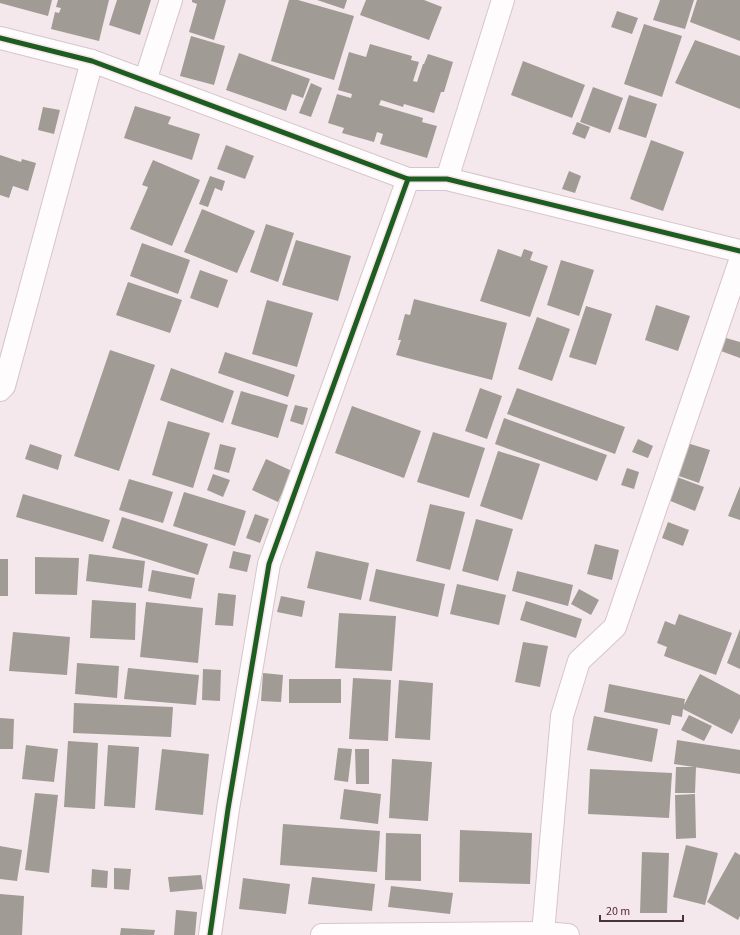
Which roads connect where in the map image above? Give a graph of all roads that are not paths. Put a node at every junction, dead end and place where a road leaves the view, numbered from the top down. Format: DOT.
graph roads {
  1 [pos="171,0"];
  2 [pos="503,0"];
  3 [pos="0,38"];
  4 [pos="92,61"];
  5 [pos="145,81"];
  6 [pos="408,179"];
  7 [pos="447,179"];
  8 [pos="740,252"];
  9 [pos="740,261"];
  10 [pos="0,390"];
  11 [pos="543,933"];
  12 [pos="210,935"];
  13 [pos="322,935"];
  14 [pos="568,935"];
  1 -- 5 [label="street"];
  2 -- 7 [label="street"];
  3 -- 4 [label="street"];
  4 -- 5 [label="street"];
  4 -- 10 [label="street"];
  5 -- 6 [label="street"];
  6 -- 7 [label="street"];
  6 -- 12 [label="street"];
  7 -- 8 [label="street"];
  9 -- 11 [label="street"];
  11 -- 13 [label="street"];
  11 -- 14 [label="street"];
}
